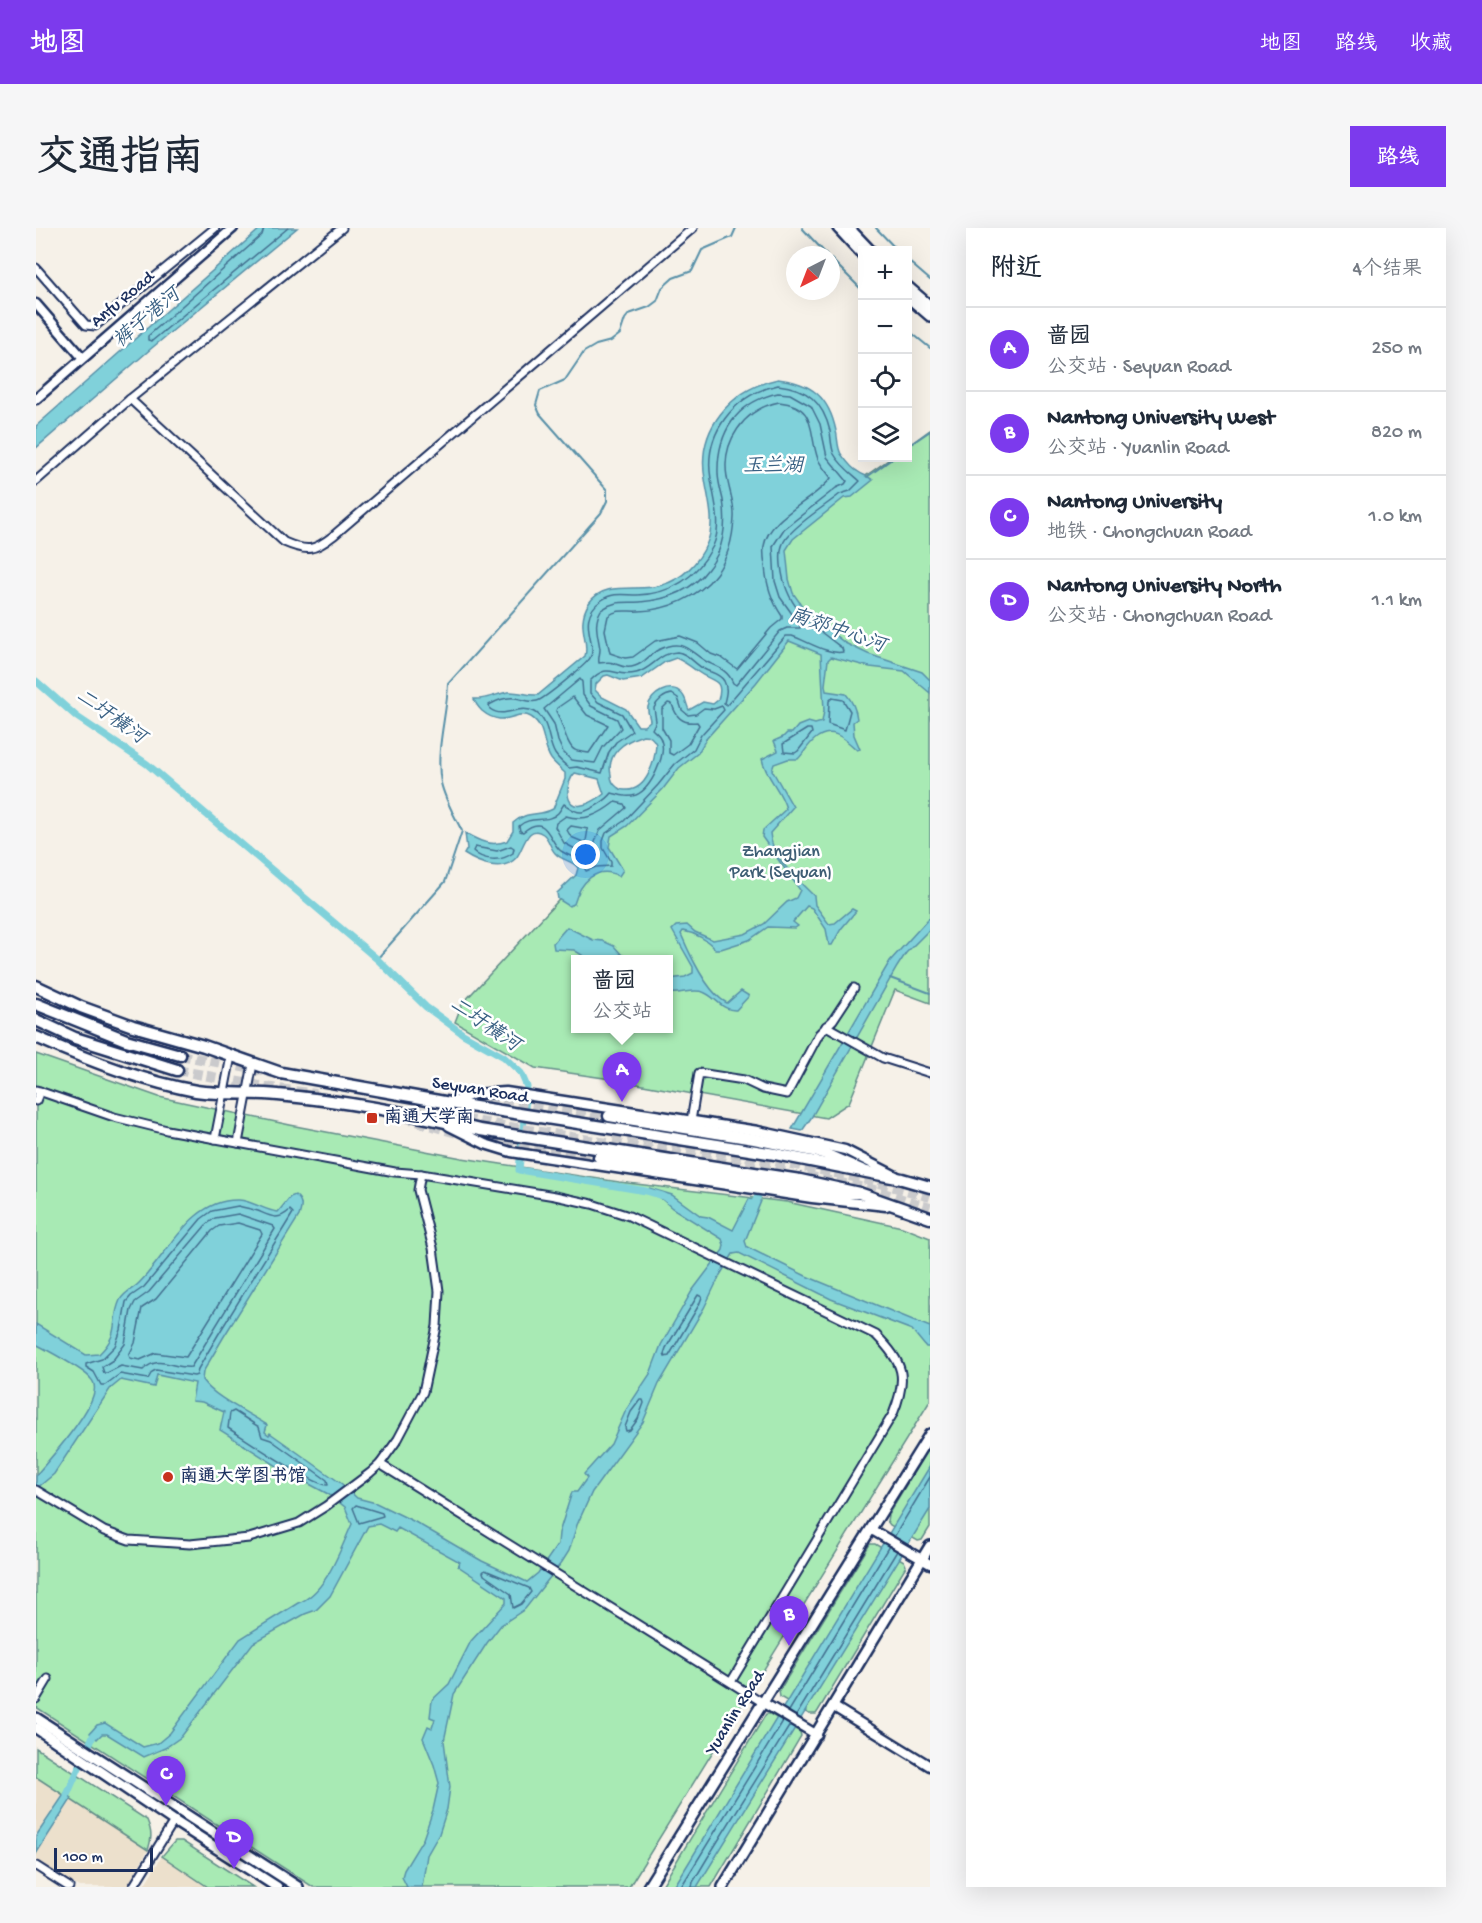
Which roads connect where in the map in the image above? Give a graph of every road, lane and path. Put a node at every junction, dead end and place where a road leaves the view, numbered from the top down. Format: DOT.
graph roads {
  1 [pos="215,228"];
  2 [pos="233,228"];
  3 [pos="342,228"];
  4 [pos="693,228"];
  5 [pos="838,228"];
  6 [pos="849,228"];
  7 [pos="866,246"];
  8 [pos="858,250"];
  9 [pos="36,268"];
  10 [pos="912,290"];
  11 [pos="911,300"];
  12 [pos="36,304"];
  13 [pos="930,306"];
  14 [pos="930,316"];
  15 [pos="82,357"];
  16 [pos="36,399"];
  17 [pos="130,399"];
  18 [pos="36,481"];
  19 [pos="36,986"];
  20 [pos="854,988"];
  21 [pos="36,1004"];
  22 [pos="36,1020"];
  23 [pos="826,1026"];
  24 [pos="36,1037"];
  25 [pos="180,1055"];
  26 [pos="231,1056"];
  27 [pos="253,1064"];
  28 [pos="177,1070"];
  29 [pos="930,1073"];
  30 [pos="38,1091"];
  31 [pos="224,1093"];
  32 [pos="247,1093"];
  33 [pos="36,1101"];
  34 [pos="450,1103"];
  35 [pos="609,1116"];
  36 [pos="429,1118"];
  37 [pos="691,1121"];
  38 [pos="215,1139"];
  39 [pos="238,1143"];
  40 [pos="599,1157"];
  41 [pos="864,1171"];
  42 [pos="421,1174"];
  43 [pos="902,1179"];
  44 [pos="930,1187"];
  45 [pos="858,1193"];
  46 [pos="900,1207"];
  47 [pos="930,1218"];
  48 [pos="930,1434"];
  49 [pos="380,1464"];
  50 [pos="38,1491"];
  51 [pos="872,1530"];
  52 [pos="930,1546"];
  53 [pos="926,1562"];
  54 [pos="48,1679"];
  55 [pos="731,1682"];
  56 [pos="36,1699"];
  57 [pos="762,1702"];
  58 [pos="834,1707"];
  59 [pos="36,1718"];
  60 [pos="36,1728"];
  61 [pos="817,1735"];
  62 [pos="930,1766"];
  63 [pos="181,1812"];
  64 [pos="174,1821"];
  65 [pos="36,1866"];
  66 [pos="69,1887"];
  67 [pos="133,1887"];
  68 [pos="277,1887"];
  69 [pos="298,1887"];
  70 [pos="648,1887"];
  71 [pos="723,1887"];
  1 -- 9 [label="street"];
  2 -- 15 [label="street, Anfu Road"];
  3 -- 17 [label="street"];
  4 -- 17 [label="street"];
  5 -- 8 [label="main road"];
  6 -- 7 [label="main road"];
  10 -- 13 [label="main road"];
  11 -- 14 [label="main road"];
  12 -- 15 [label="street"];
  15 -- 16 [label="street, Anfu Road"];
  17 -- 18 [label="street"];
  19 -- 26 [label="main road, Seyuan Road"];
  20 -- 23 [label="street"];
  21 -- 25 [label="main road"];
  22 -- 28 [label="main road"];
  23 -- 29 [label="street"];
  23 -- 37 [label="street"];
  24 -- 31 [label="main road, Seyuan Road"];
  26 -- 27 [label="main road, Seyuan Road"];
  26 -- 31 [label="street"];
  27 -- 32 [label="street"];
  27 -- 34 [label="main road, Seyuan Road"];
  30 -- 33 [label="street"];
  30 -- 38 [label="street"];
  31 -- 32 [label="main road, Seyuan Road"];
  31 -- 38 [label="street"];
  32 -- 36 [label="main road, Seyuan Road"];
  32 -- 39 [label="street"];
  34 -- 37 [label="street"];
  34 -- 41 [label="main road, Seyuan Road"];
  35 -- 41 [label="main road"];
  36 -- 45 [label="main road, Seyuan Road"];
  36 -- 46 [label="street"];
  37 -- 43 [label="street"];
  38 -- 39 [label="street"];
  39 -- 42 [label="street"];
  40 -- 45 [label="main road"];
  41 -- 43 [label="main road, Seyuan Road"];
  42 -- 49 [label="street"];
  42 -- 55 [label="street"];
  43 -- 44 [label="main road, Seyuan Road"];
  45 -- 46 [label="main road, Seyuan Road"];
  46 -- 47 [label="main road, Seyuan Road"];
  48 -- 51 [label="main road, Yuanlin Road"];
  49 -- 50 [label="street"];
  49 -- 55 [label="street"];
  51 -- 53 [label="street"];
  51 -- 57 [label="main road, Yuanlin Road"];
  52 -- 53 [label="main road"];
  53 -- 58 [label="main road"];
  54 -- 56 [label="street"];
  55 -- 57 [label="street"];
  57 -- 61 [label="street"];
  57 -- 70 [label="main road, Yuanlin Road"];
  58 -- 61 [label="main road"];
  58 -- 62 [label="street"];
  59 -- 63 [label="main road"];
  60 -- 64 [label="main road"];
  61 -- 71 [label="main road"];
  63 -- 64 [label="street"];
  63 -- 69 [label="main road"];
  64 -- 67 [label="street"];
  64 -- 68 [label="main road"];
  65 -- 66 [label="street"];
}
